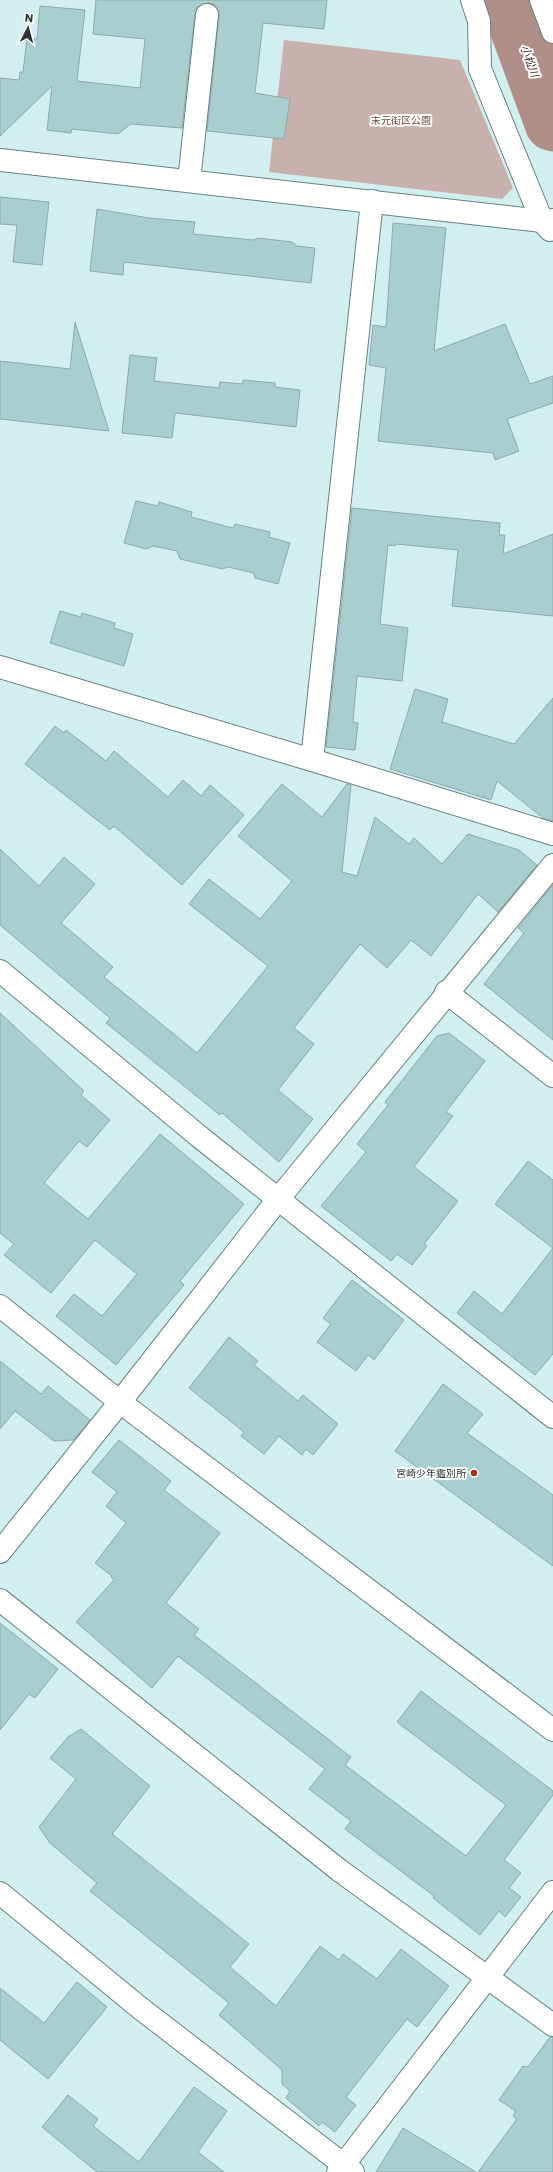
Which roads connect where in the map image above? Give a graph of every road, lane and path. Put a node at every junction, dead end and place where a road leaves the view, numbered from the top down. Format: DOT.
graph roads {
  1 [pos="472,0"];
  2 [pos="541,0"];
  3 [pos="206,15"];
  4 [pos="553,32"];
  5 [pos="0,160"];
  6 [pos="189,181"];
  7 [pos="372,201"];
  8 [pos="549,225"];
  9 [pos="0,667"];
  10 [pos="312,760"];
  11 [pos="553,834"];
  12 [pos="553,865"];
  13 [pos="0,971"];
  14 [pos="446,992"];
  15 [pos="553,1076"];
  16 [pos="279,1198"];
  17 [pos="0,1306"];
  18 [pos="120,1402"];
  19 [pos="553,1418"];
  20 [pos="0,1552"];
  21 [pos="0,1600"];
  22 [pos="553,1730"];
  23 [pos="553,1892"];
  24 [pos="0,1893"];
  25 [pos="486,1978"];
  26 [pos="553,2025"];
  27 [pos="345,2170"];
  1 -- 8 [label="street"];
  2 -- 4 [label="street"];
  3 -- 6 [label="street"];
  5 -- 6 [label="street"];
  6 -- 7 [label="street"];
  7 -- 8 [label="street"];
  7 -- 10 [label="street"];
  9 -- 10 [label="street"];
  10 -- 11 [label="street"];
  12 -- 14 [label="street"];
  13 -- 16 [label="street"];
  14 -- 15 [label="street"];
  14 -- 16 [label="street"];
  16 -- 18 [label="street"];
  16 -- 19 [label="street"];
  17 -- 18 [label="street"];
  18 -- 20 [label="street"];
  18 -- 22 [label="street"];
  21 -- 25 [label="street"];
  23 -- 25 [label="street"];
  24 -- 27 [label="street"];
  25 -- 26 [label="street"];
  25 -- 27 [label="street"];
}
